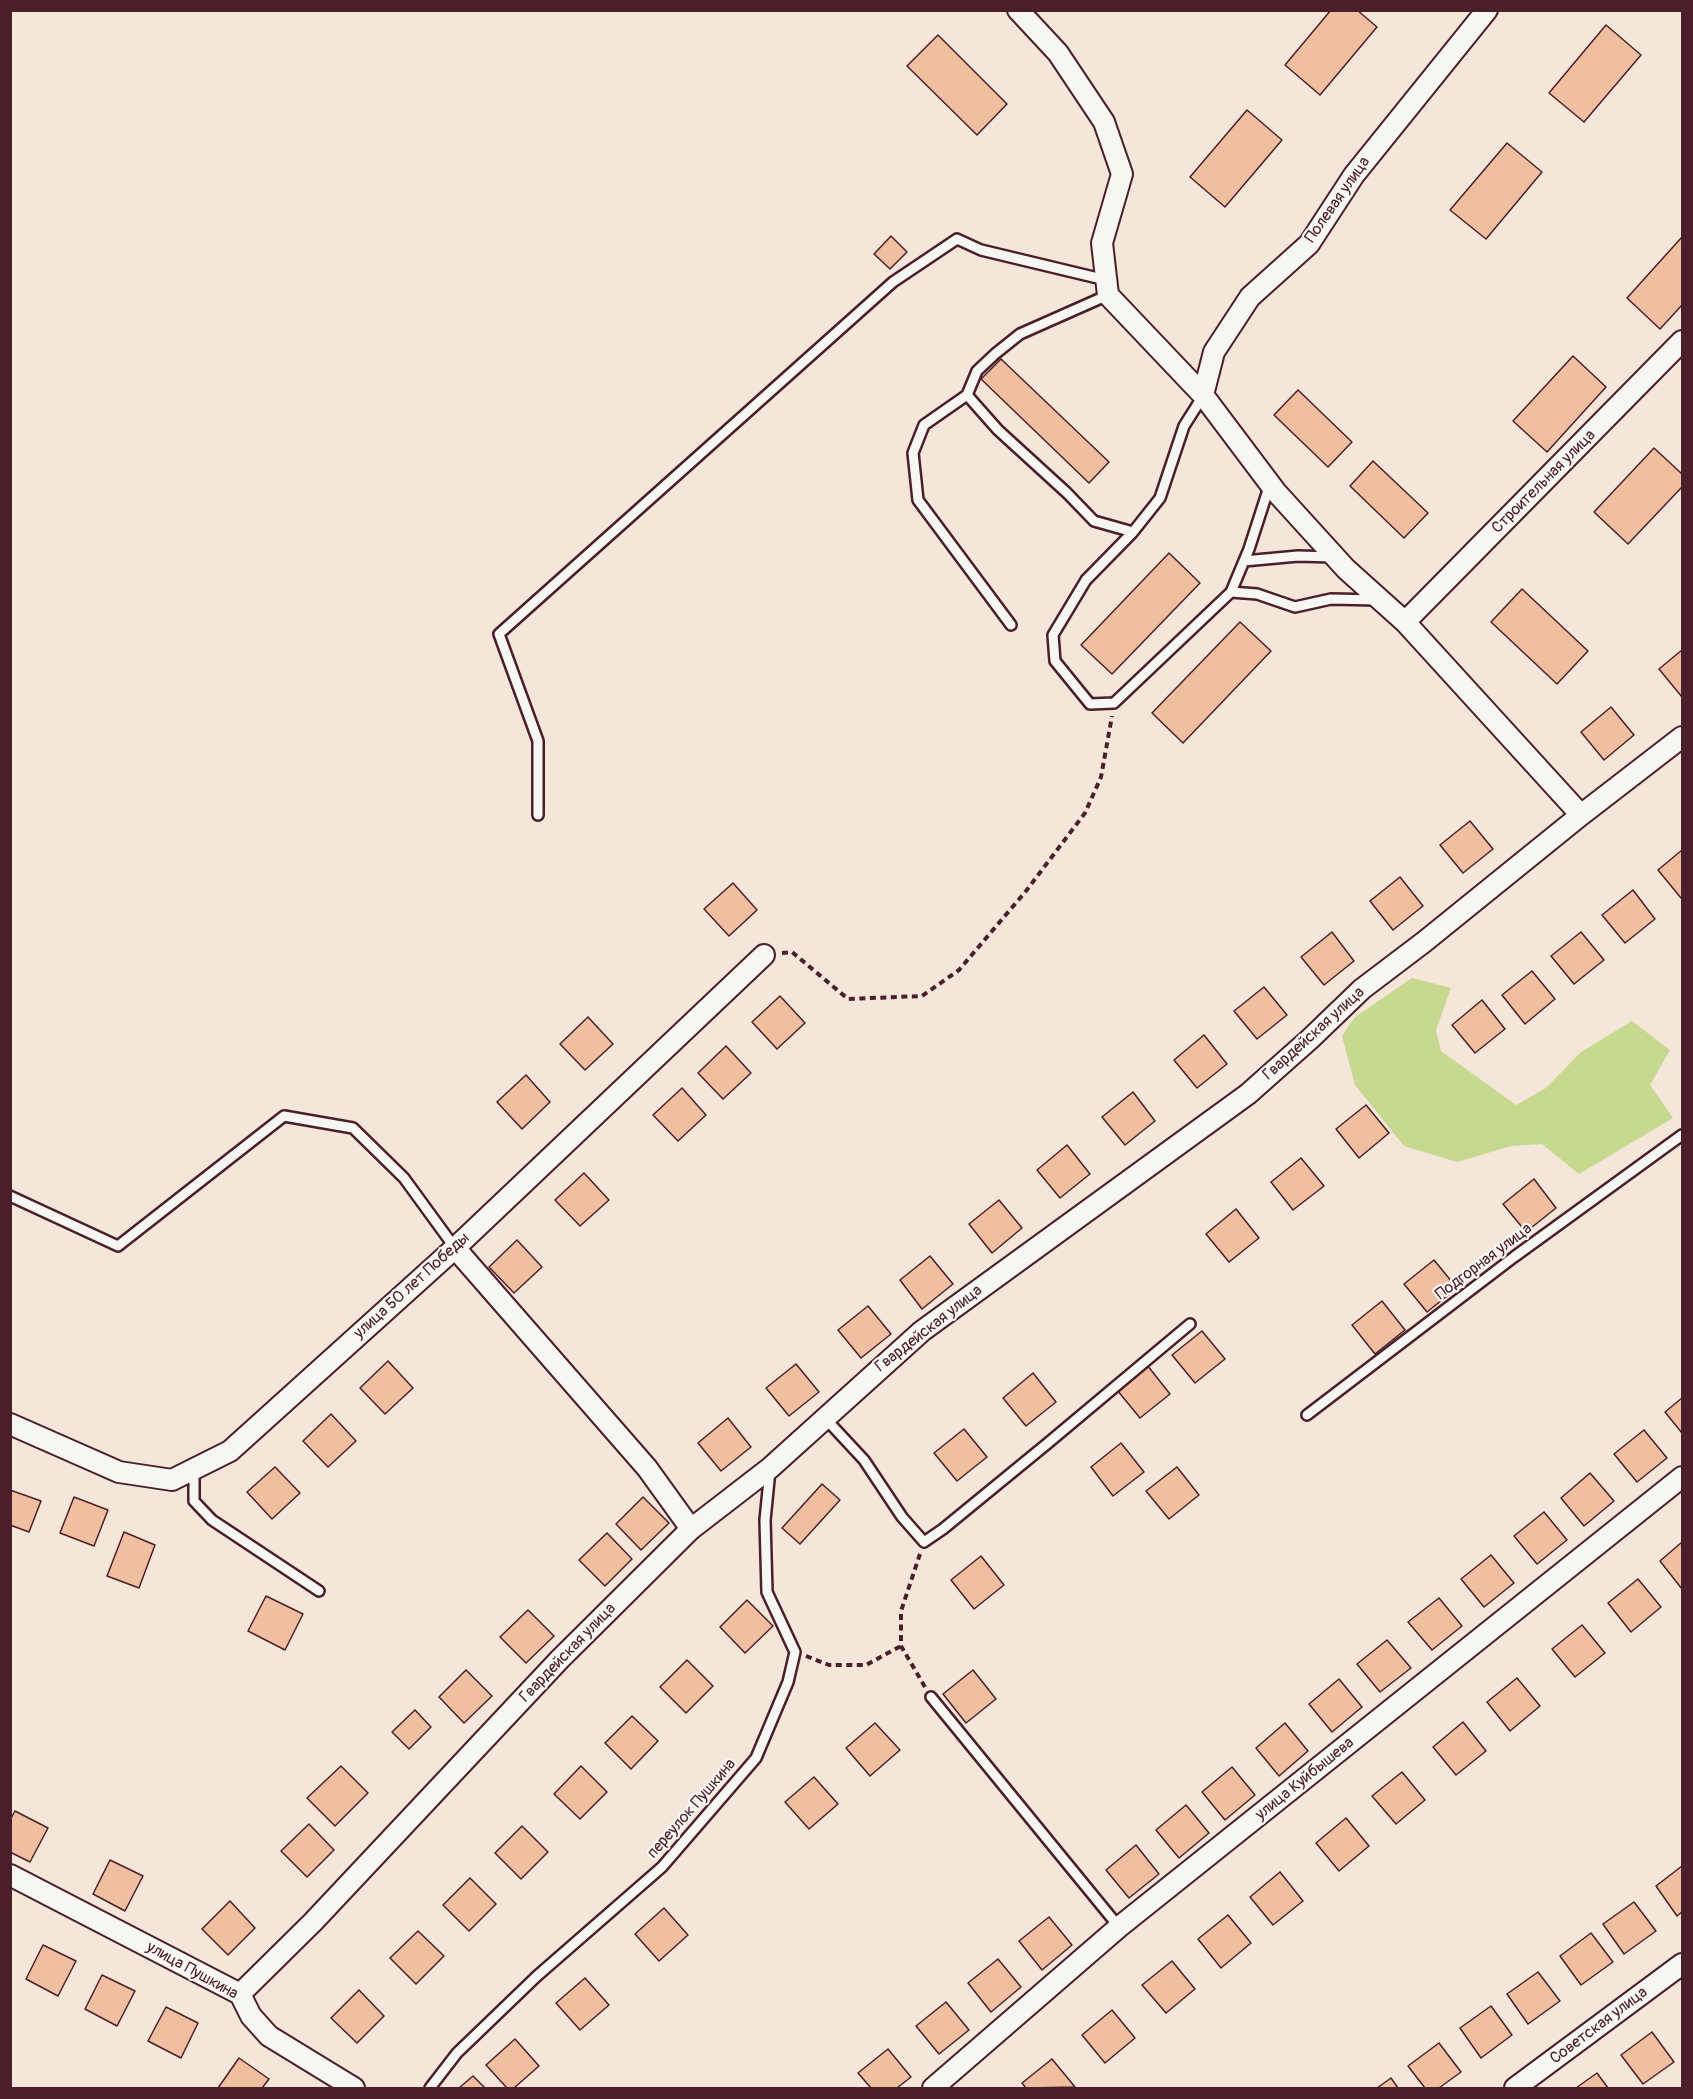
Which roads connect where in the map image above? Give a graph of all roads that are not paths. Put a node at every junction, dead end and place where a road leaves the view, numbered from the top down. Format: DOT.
graph roads {
  1 [pos="1018,10"];
  2 [pos="1487,10"];
  3 [pos="1107,288"];
  4 [pos="1683,341"];
  5 [pos="967,395"];
  6 [pos="1203,395"];
  7 [pos="1270,484"];
  8 [pos="1133,531"];
  9 [pos="1335,558"];
  10 [pos="1244,561"];
  11 [pos="1231,592"];
  12 [pos="1381,600"];
  13 [pos="1405,622"];
  14 [pos="1011,625"];
  15 [pos="1683,737"];
  16 [pos="538,815"];
  17 [pos="1581,815"];
  18 [pos="764,955"];
  19 [pos="1683,1135"];
  20 [pos="10,1196"];
  21 [pos="455,1248"];
  22 [pos="1190,1324"];
  23 [pos="1307,1415"];
  24 [pos="824,1418"];
  25 [pos="10,1424"];
  26 [pos="770,1468"];
  27 [pos="194,1469"];
  28 [pos="1683,1477"];
  29 [pos="691,1530"];
  30 [pos="319,1591"];
  31 [pos="931,1697"];
  32 [pos="10,1875"];
  33 [pos="1119,1927"];
  34 [pos="1683,1964"];
  35 [pos="240,1994"];
  36 [pos="354,2088"];
  37 [pos="429,2088"];
  38 [pos="933,2088"];
  39 [pos="1515,2088"];
  1 -- 3 [label="street"];
  2 -- 6 [label="street, Полевая улица"];
  3 -- 5 [label="lane"];
  3 -- 6 [label="street"];
  3 -- 16 [label="lane"];
  4 -- 13 [label="street, Строительная улица"];
  5 -- 8 [label="lane"];
  5 -- 14 [label="lane"];
  6 -- 7 [label="street"];
  6 -- 8 [label="lane"];
  7 -- 9 [label="street"];
  7 -- 10 [label="lane"];
  8 -- 11 [label="lane"];
  9 -- 10 [label="lane"];
  9 -- 12 [label="street"];
  10 -- 11 [label="lane"];
  11 -- 12 [label="lane"];
  12 -- 13 [label="street"];
  13 -- 17 [label="street"];
  15 -- 17 [label="street, Гвардейская улица"];
  17 -- 24 [label="street, Гвардейская улица"];
  18 -- 21 [label="street, улица 50 лет Победы"];
  19 -- 23 [label="lane, Подгорная улица"];
  20 -- 21 [label="lane"];
  21 -- 27 [label="street, улица 50 лет Победы"];
  21 -- 29 [label="street"];
  22 -- 24 [label="lane"];
  24 -- 26 [label="street, Гвардейская улица"];
  25 -- 27 [label="street, улица 50 лет Победы"];
  26 -- 29 [label="street, Гвардейская улица"];
  26 -- 37 [label="lane, переулок Пушкина"];
  27 -- 30 [label="lane"];
  28 -- 33 [label="street, улица Куйбышева"];
  29 -- 35 [label="street, Гвардейская улица"];
  31 -- 33 [label="lane"];
  32 -- 35 [label="street, улица Пушкина"];
  33 -- 38 [label="street, улица Куйбышева"];
  34 -- 39 [label="street, Советская улица"];
  35 -- 36 [label="street, улица Пушкина"];
}
